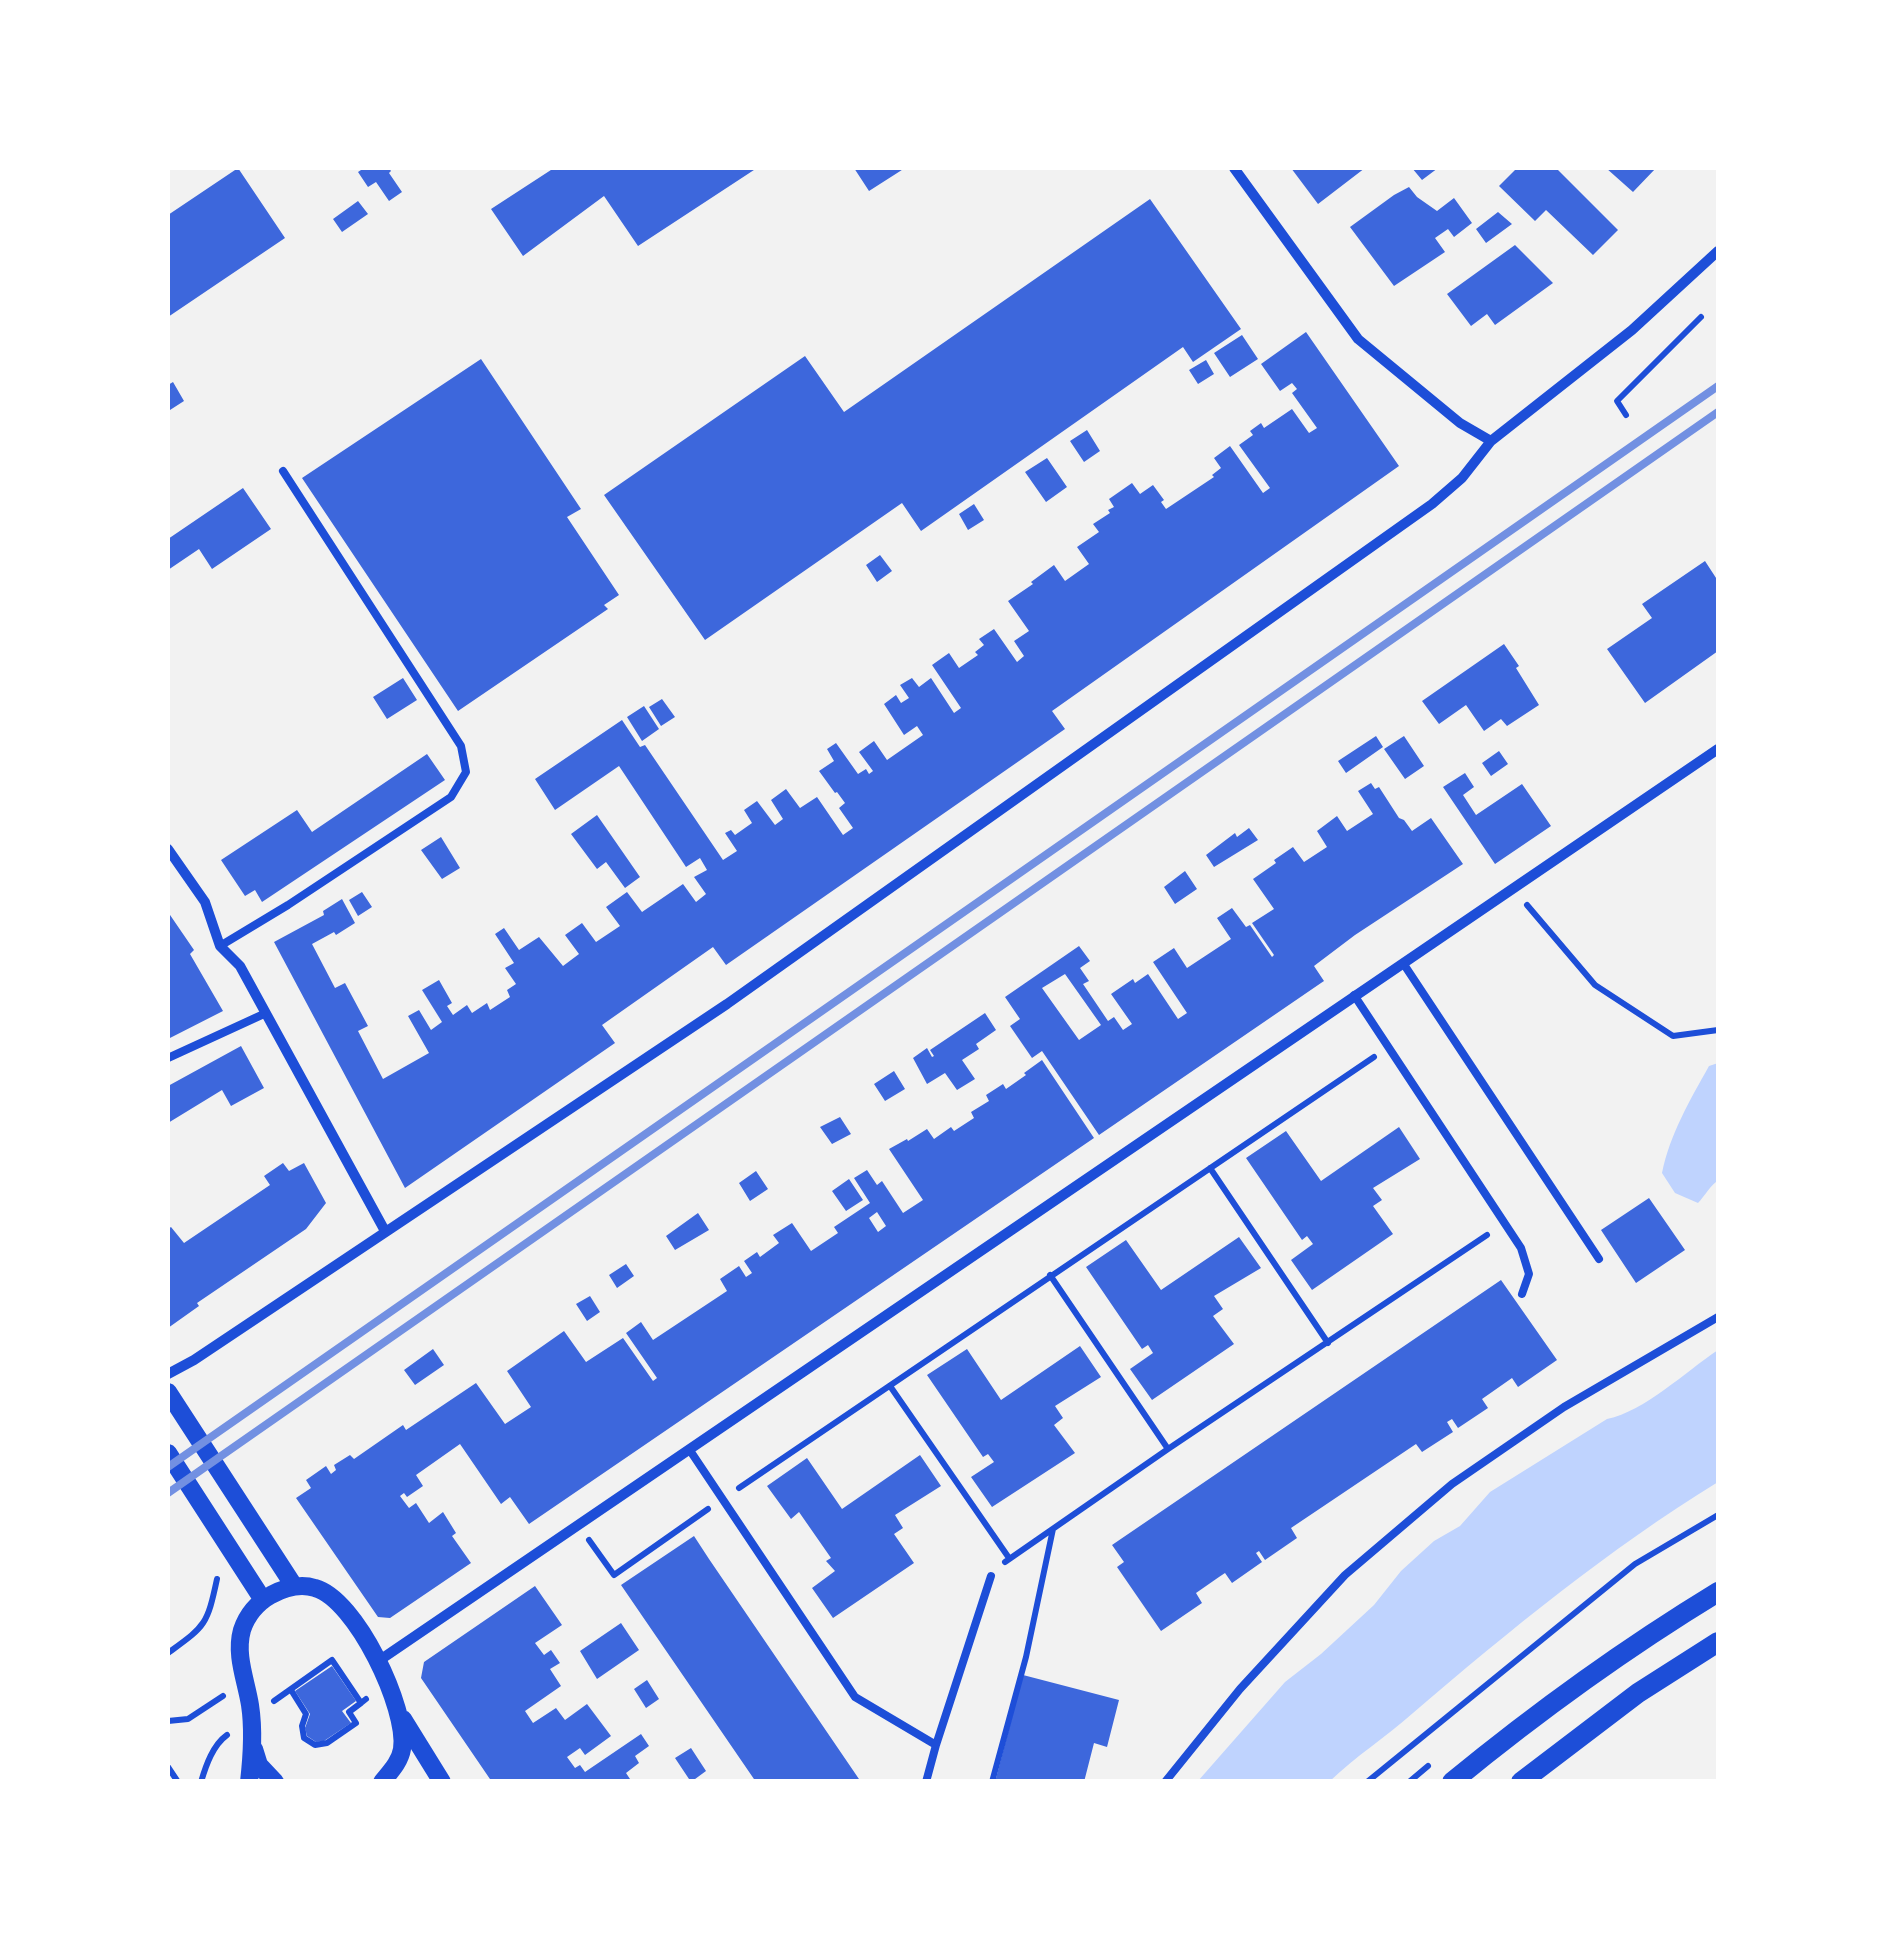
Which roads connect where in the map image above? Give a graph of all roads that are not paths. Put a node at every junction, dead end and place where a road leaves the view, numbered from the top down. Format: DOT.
graph roads {
  1 [pos="1234,168"];
  2 [pos="1718,252"];
  3 [pos="1492,442"];
  4 [pos="283,471"];
  5 [pos="1718,748"];
  6 [pos="168,849"];
  7 [pos="220,946"];
  8 [pos="1402,962"];
  9 [pos="1354,995"];
  10 [pos="266,1013"];
  11 [pos="168,1058"];
  12 [pos="384,1231"];
  13 [pos="1599,1258"];
  14 [pos="1522,1294"];
  15 [pos="1718,1317"];
  16 [pos="168,1374"];
  17 [pos="168,1392"];
  18 [pos="688,1449"];
  19 [pos="168,1453"];
  20 [pos="991,1576"];
  21 [pos="294,1586"];
  22 [pos="1718,1592"];
  23 [pos="262,1600"];
  24 [pos="1718,1642"];
  25 [pos="377,1662"];
  26 [pos="401,1716"];
  27 [pos="253,1744"];
  28 [pos="936,1745"];
  29 [pos="249,1782"];
  30 [pos="275,1782"];
  31 [pos="382,1782"];
  32 [pos="442,1782"];
  33 [pos="926,1782"];
  34 [pos="1165,1782"];
  35 [pos="1452,1782"];
  36 [pos="1521,1782"];
  1 -- 3 [label="street"];
  2 -- 3 [label="street"];
  3 -- 12 [label="street"];
  4 -- 7 [label="lane"];
  5 -- 8 [label="street"];
  6 -- 7 [label="street"];
  7 -- 10 [label="street"];
  8 -- 9 [label="street"];
  8 -- 13 [label="lane"];
  9 -- 14 [label="lane"];
  9 -- 18 [label="street"];
  10 -- 11 [label="lane"];
  10 -- 12 [label="street"];
  12 -- 16 [label="street"];
  15 -- 34 [label="lane"];
  17 -- 21 [label="street"];
  18 -- 25 [label="street"];
  18 -- 28 [label="lane"];
  19 -- 23 [label="street"];
  20 -- 28 [label="lane"];
  21 -- 23 [label="street"];
  21 -- 25 [label="street"];
  22 -- 35 [label="main road"];
  23 -- 27 [label="street"];
  24 -- 36 [label="main road"];
  25 -- 26 [label="street"];
  26 -- 31 [label="street"];
  26 -- 32 [label="street"];
  27 -- 29 [label="street"];
  27 -- 30 [label="street"];
  28 -- 33 [label="lane"];
}
